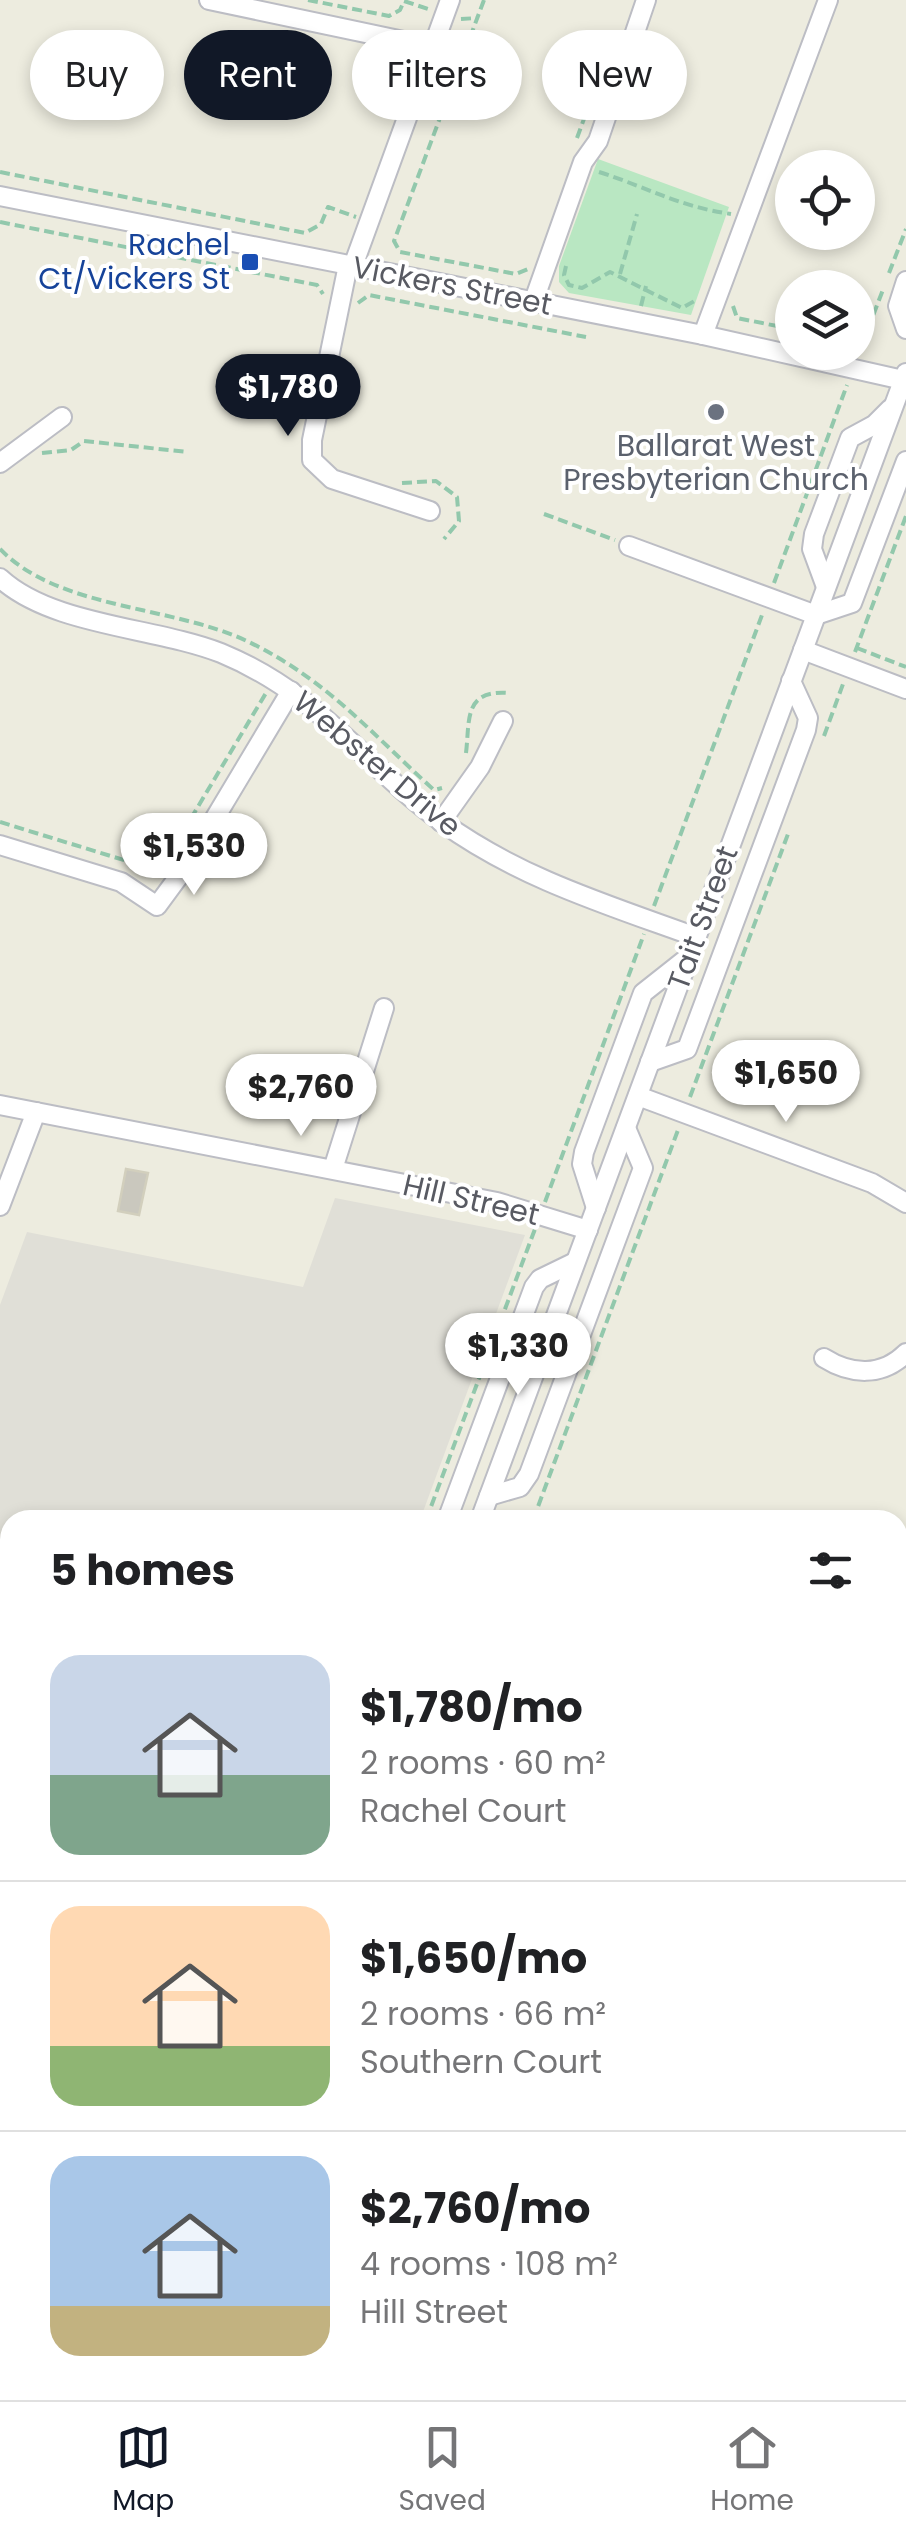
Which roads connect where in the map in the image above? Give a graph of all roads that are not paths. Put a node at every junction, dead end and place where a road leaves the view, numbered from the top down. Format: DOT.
graph roads {
  1 [pos="209,0"];
  2 [pos="646,0"];
  3 [pos="828,0"];
  4 [pos="244,4"];
  5 [pos="358,30"];
  6 [pos="405,120"];
  7 [pos="0,196"];
  8 [pos="351,266"];
  9 [pos="906,281"];
  10 [pos="533,303"];
  11 [pos="906,328"];
  12 [pos="703,334"];
  13 [pos="905,377"];
  14 [pos="894,404"];
  15 [pos="62,417"];
  16 [pos="906,462"];
  17 [pos="0,463"];
  18 [pos="430,511"];
  19 [pos="629,546"];
  20 [pos="0,578"];
  21 [pos="826,588"];
  22 [pos="816,615"];
  23 [pos="804,650"];
  24 [pos="792,681"];
  25 [pos="906,688"];
  26 [pos="291,691"];
  27 [pos="503,722"];
  28 [pos="442,822"];
  29 [pos="0,845"];
  30 [pos="696,937"];
  31 [pos="690,956"];
  32 [pos="384,1008"];
  33 [pos="650,1062"];
  34 [pos="638,1096"];
  35 [pos="0,1105"];
  36 [pos="36,1112"];
  37 [pos="626,1128"];
  38 [pos="333,1170"];
  39 [pos="906,1202"];
  40 [pos="0,1206"];
  41 [pos="596,1208"];
  42 [pos="588,1230"];
  43 [pos="575,1262"];
  44 [pos="906,1353"];
  45 [pos="824,1358"];
  46 [pos="489,1496"];
  47 [pos="451,1510"];
  48 [pos="484,1510"];
  1 -- 4 [label="street"];
  2 -- 10 [label="street"];
  3 -- 12 [label="street"];
  4 -- 5 [label="street"];
  6 -- 8 [label="street"];
  7 -- 8 [label="street, Vickers Street"];
  8 -- 10 [label="street, Vickers Street"];
  8 -- 18 [label="street"];
  9 -- 11 [label="street"];
  10 -- 12 [label="street, Vickers Street"];
  12 -- 13 [label="street, Vickers Street"];
  13 -- 14 [label="street, Tait Street"];
  14 -- 21 [label="street, Tait Street"];
  14 -- 21 [label="street"];
  15 -- 17 [label="street"];
  16 -- 22 [label="street"];
  19 -- 22 [label="street"];
  20 -- 26 [label="street, Webster Drive"];
  21 -- 22 [label="street, Tait Street"];
  22 -- 23 [label="street, Tait Street"];
  23 -- 24 [label="street, Tait Street"];
  23 -- 25 [label="street"];
  24 -- 30 [label="street, Tait Street"];
  24 -- 33 [label="street"];
  26 -- 28 [label="street, Webster Drive"];
  26 -- 29 [label="street"];
  27 -- 28 [label="street"];
  28 -- 30 [label="street, Webster Drive"];
  30 -- 31 [label="street, Tait Street"];
  31 -- 33 [label="street, Tait Street"];
  31 -- 41 [label="street"];
  32 -- 38 [label="street"];
  33 -- 34 [label="street, Tait Street"];
  34 -- 37 [label="street, Tait Street"];
  34 -- 39 [label="street"];
  35 -- 36 [label="street, Hill Street"];
  36 -- 38 [label="street, Hill Street"];
  36 -- 40 [label="street"];
  37 -- 41 [label="street, Tait Street"];
  37 -- 46 [label="street"];
  38 -- 42 [label="street, Hill Street"];
  41 -- 42 [label="street, Tait Street"];
  42 -- 43 [label="street, Tait Street"];
  43 -- 46 [label="street, Tait Street"];
  43 -- 47 [label="street"];
  44 -- 45 [label="street"];
  46 -- 48 [label="street, Tait Street"];
}
